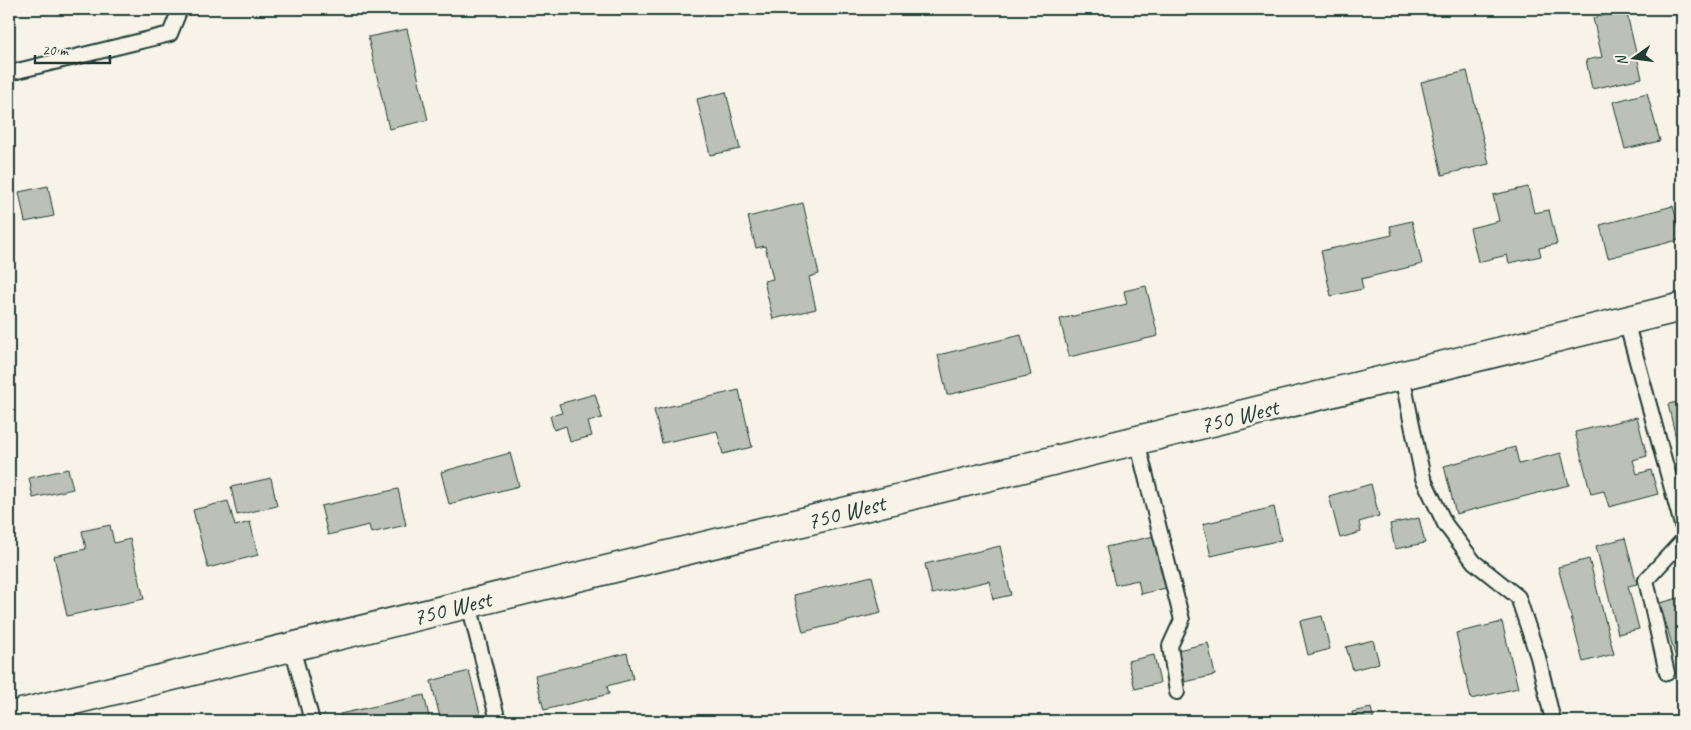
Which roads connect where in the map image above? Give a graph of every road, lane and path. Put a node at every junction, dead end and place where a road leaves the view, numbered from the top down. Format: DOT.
graph roads {
  1 [pos="180,9"];
  2 [pos="9,73"];
  3 [pos="1682,307"];
  4 [pos="1626,321"];
  5 [pos="1402,376"];
  6 [pos="1137,441"];
  7 [pos="1682,525"];
  8 [pos="1682,541"];
  9 [pos="469,604"];
  10 [pos="292,647"];
  11 [pos="1667,673"];
  12 [pos="1176,692"];
  13 [pos="9,716"];
  14 [pos="312,721"];
  15 [pos="498,721"];
  16 [pos="1552,721"];
  1 -- 2 [label="lane"];
  3 -- 4 [label="street, 750 West"];
  4 -- 5 [label="street, 750 West"];
  4 -- 7 [label="lane"];
  5 -- 6 [label="street, 750 West"];
  5 -- 16 [label="lane"];
  6 -- 9 [label="street, 750 West"];
  6 -- 12 [label="lane"];
  8 -- 11 [label="lane"];
  9 -- 10 [label="street, 750 West"];
  9 -- 15 [label="lane"];
  10 -- 13 [label="street, 750 West"];
  10 -- 14 [label="lane"];
}
